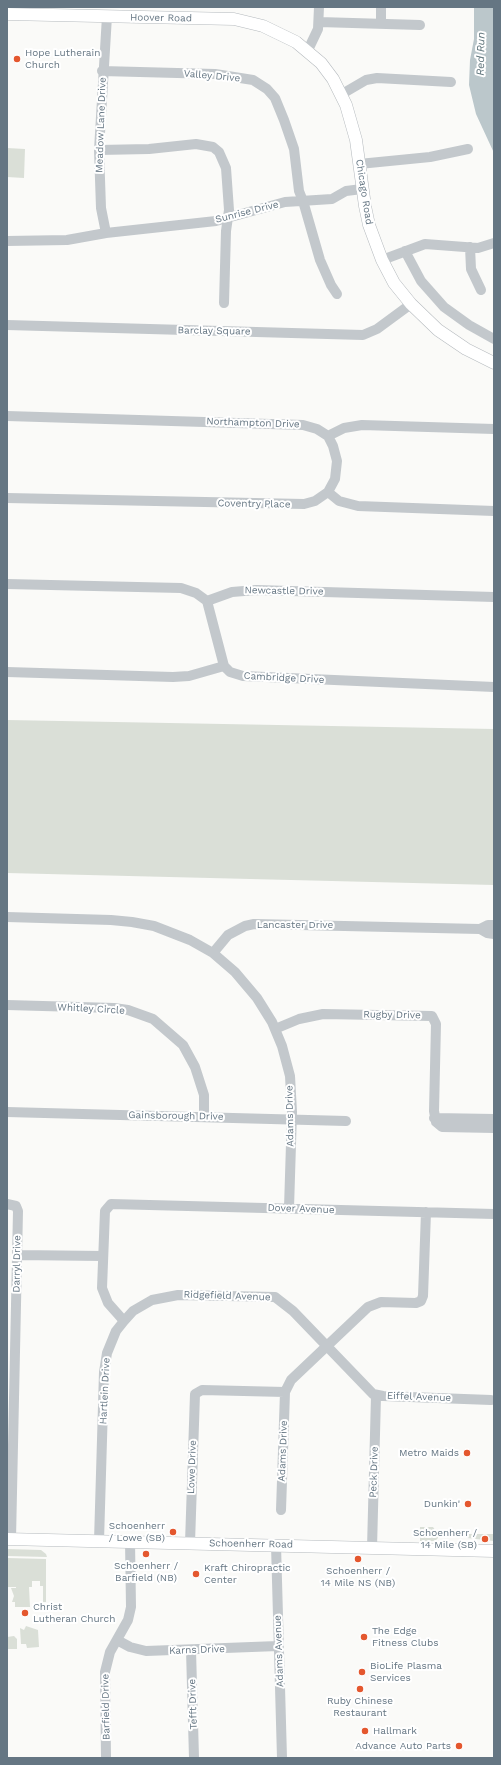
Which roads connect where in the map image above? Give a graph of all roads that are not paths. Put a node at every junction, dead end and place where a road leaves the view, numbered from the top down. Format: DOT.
graph roads {
  1 [pos="319,7"];
  2 [pos="381,7"];
  3 [pos="87,12"];
  4 [pos="7,14"];
  5 [pos="107,16"];
  6 [pos="320,22"];
  7 [pos="381,23"];
  8 [pos="420,24"];
  9 [pos="308,50"];
  10 [pos="102,71"];
  11 [pos="451,82"];
  12 [pos="342,94"];
  13 [pos="468,149"];
  14 [pos="99,150"];
  15 [pos="359,164"];
  16 [pos="362,189"];
  17 [pos="304,201"];
  18 [pos="228,219"];
  19 [pos="106,233"];
  20 [pos="7,241"];
  21 [pos="494,243"];
  22 [pos="470,247"];
  23 [pos="405,251"];
  24 [pos="382,260"];
  25 [pos="481,290"];
  26 [pos="337,294"];
  27 [pos="224,303"];
  28 [pos="411,304"];
  29 [pos="7,325"];
  30 [pos="494,338"];
  31 [pos="494,363"];
  32 [pos="7,416"];
  33 [pos="494,429"];
  34 [pos="328,436"];
  35 [pos="328,492"];
  36 [pos="7,498"];
  37 [pos="494,510"];
  38 [pos="7,584"];
  39 [pos="494,596"];
  40 [pos="207,601"];
  41 [pos="224,666"];
  42 [pos="7,672"];
  43 [pos="494,687"];
  44 [pos="7,917"];
  45 [pos="494,925"];
  46 [pos="480,929"];
  47 [pos="494,934"];
  48 [pos="213,953"];
  49 [pos="7,1005"];
  50 [pos="275,1029"];
  51 [pos="7,1112"];
  52 [pos="204,1117"];
  53 [pos="434,1118"];
  54 [pos="292,1119"];
  55 [pos="494,1119"];
  56 [pos="346,1121"];
  57 [pos="494,1128"];
  58 [pos="12,1205"];
  59 [pos="289,1208"];
  60 [pos="426,1212"];
  61 [pos="494,1214"];
  62 [pos="17,1255"];
  63 [pos="103,1256"];
  64 [pos="12,1287"];
  65 [pos="124,1321"];
  66 [pos="327,1346"];
  67 [pos="285,1392"];
  68 [pos="376,1396"];
  69 [pos="491,1400"];
  70 [pos="280,1510"];
  71 [pos="9,1539"];
  72 [pos="100,1541"];
  73 [pos="130,1542"];
  74 [pos="190,1543"];
  75 [pos="276,1545"];
  76 [pos="372,1548"];
  77 [pos="494,1551"];
  78 [pos="117,1640"];
  79 [pos="278,1646"];
  80 [pos="191,1650"];
  81 [pos="106,1758"];
  82 [pos="194,1758"];
  83 [pos="282,1758"];
  1 -- 6 [label="street"];
  2 -- 7 [label="street"];
  3 -- 4 [label="main road, Hoover Road"];
  3 -- 5 [label="main road, Hoover Road"];
  5 -- 9 [label="main road, Hoover Road"];
  5 -- 10 [label="street, Meadow Lane Drive"];
  6 -- 7 [label="street"];
  6 -- 9 [label="street"];
  7 -- 8 [label="street"];
  9 -- 12 [label="main road, Chicago Road"];
  10 -- 14 [label="street, Meadow Lane Drive"];
  10 -- 17 [label="street, Valley Drive"];
  11 -- 12 [label="street"];
  12 -- 15 [label="main road, Chicago Road"];
  13 -- 15 [label="street"];
  14 -- 18 [label="street"];
  14 -- 19 [label="street, Meadow Lane Drive"];
  15 -- 16 [label="main road, Chicago Road"];
  16 -- 17 [label="street, Sunrise Drive"];
  16 -- 24 [label="main road, Chicago Road"];
  17 -- 18 [label="street, Sunrise Drive"];
  17 -- 26 [label="street, Valley Drive"];
  18 -- 19 [label="street, Sunrise Drive"];
  18 -- 27 [label="street"];
  19 -- 20 [label="street, Sunrise Drive"];
  21 -- 22 [label="street"];
  22 -- 23 [label="street"];
  22 -- 25 [label="street"];
  23 -- 24 [label="street"];
  23 -- 30 [label="street"];
  24 -- 28 [label="main road, Chicago Road"];
  28 -- 29 [label="street, Barclay Square"];
  28 -- 31 [label="main road, Chicago Road"];
  32 -- 34 [label="street, Northampton Drive"];
  33 -- 34 [label="street"];
  34 -- 35 [label="street"];
  35 -- 36 [label="street, Coventry Place"];
  35 -- 37 [label="street"];
  38 -- 40 [label="street"];
  39 -- 40 [label="street, Newcastle Drive"];
  40 -- 41 [label="street"];
  41 -- 42 [label="street"];
  41 -- 43 [label="street, Cambridge Drive"];
  44 -- 48 [label="street"];
  45 -- 46 [label="street, Lancaster Drive"];
  46 -- 47 [label="street, Lancaster Drive"];
  46 -- 48 [label="street, Lancaster Drive"];
  48 -- 50 [label="street, Adams Drive"];
  49 -- 52 [label="street, Whitley Circle"];
  50 -- 53 [label="street, Rugby Drive"];
  50 -- 54 [label="street, Adams Drive"];
  51 -- 52 [label="street, Gainsborough Drive"];
  52 -- 54 [label="street, Gainsborough Drive"];
  53 -- 55 [label="street"];
  53 -- 57 [label="street"];
  54 -- 56 [label="street, Gainsborough Drive"];
  54 -- 59 [label="street, Adams Drive"];
  58 -- 62 [label="street, Darryl Drive"];
  59 -- 60 [label="street, Dover Avenue"];
  59 -- 63 [label="street, Dover Avenue"];
  60 -- 61 [label="street, Dover Avenue"];
  60 -- 66 [label="street"];
  62 -- 63 [label="street"];
  62 -- 64 [label="street, Darryl Drive"];
  63 -- 65 [label="street"];
  64 -- 71 [label="street, Darryl Drive"];
  65 -- 66 [label="street, Ridgefield Avenue"];
  65 -- 72 [label="street, Hartlein Drive"];
  66 -- 67 [label="street"];
  66 -- 68 [label="street, Eiffel Avenue"];
  67 -- 70 [label="street, Adams Drive"];
  67 -- 74 [label="street, Lowe Drive"];
  68 -- 69 [label="street, Eiffel Avenue"];
  68 -- 76 [label="street, Peck Drive"];
  71 -- 72 [label="main road, Schoenherr Road"];
  72 -- 73 [label="main road, Schoenherr Road"];
  73 -- 74 [label="main road, Schoenherr Road"];
  73 -- 78 [label="street, Barfield Drive"];
  74 -- 75 [label="main road, Schoenherr Road"];
  75 -- 76 [label="main road, Schoenherr Road"];
  75 -- 79 [label="street, Adams Avenue"];
  76 -- 77 [label="main road, Schoenherr Road"];
  78 -- 80 [label="street, Karns Drive"];
  78 -- 81 [label="street, Barfield Drive"];
  79 -- 80 [label="street, Karns Drive"];
  79 -- 83 [label="street, Adams Avenue"];
  80 -- 82 [label="street, Tefft Drive"];
}
